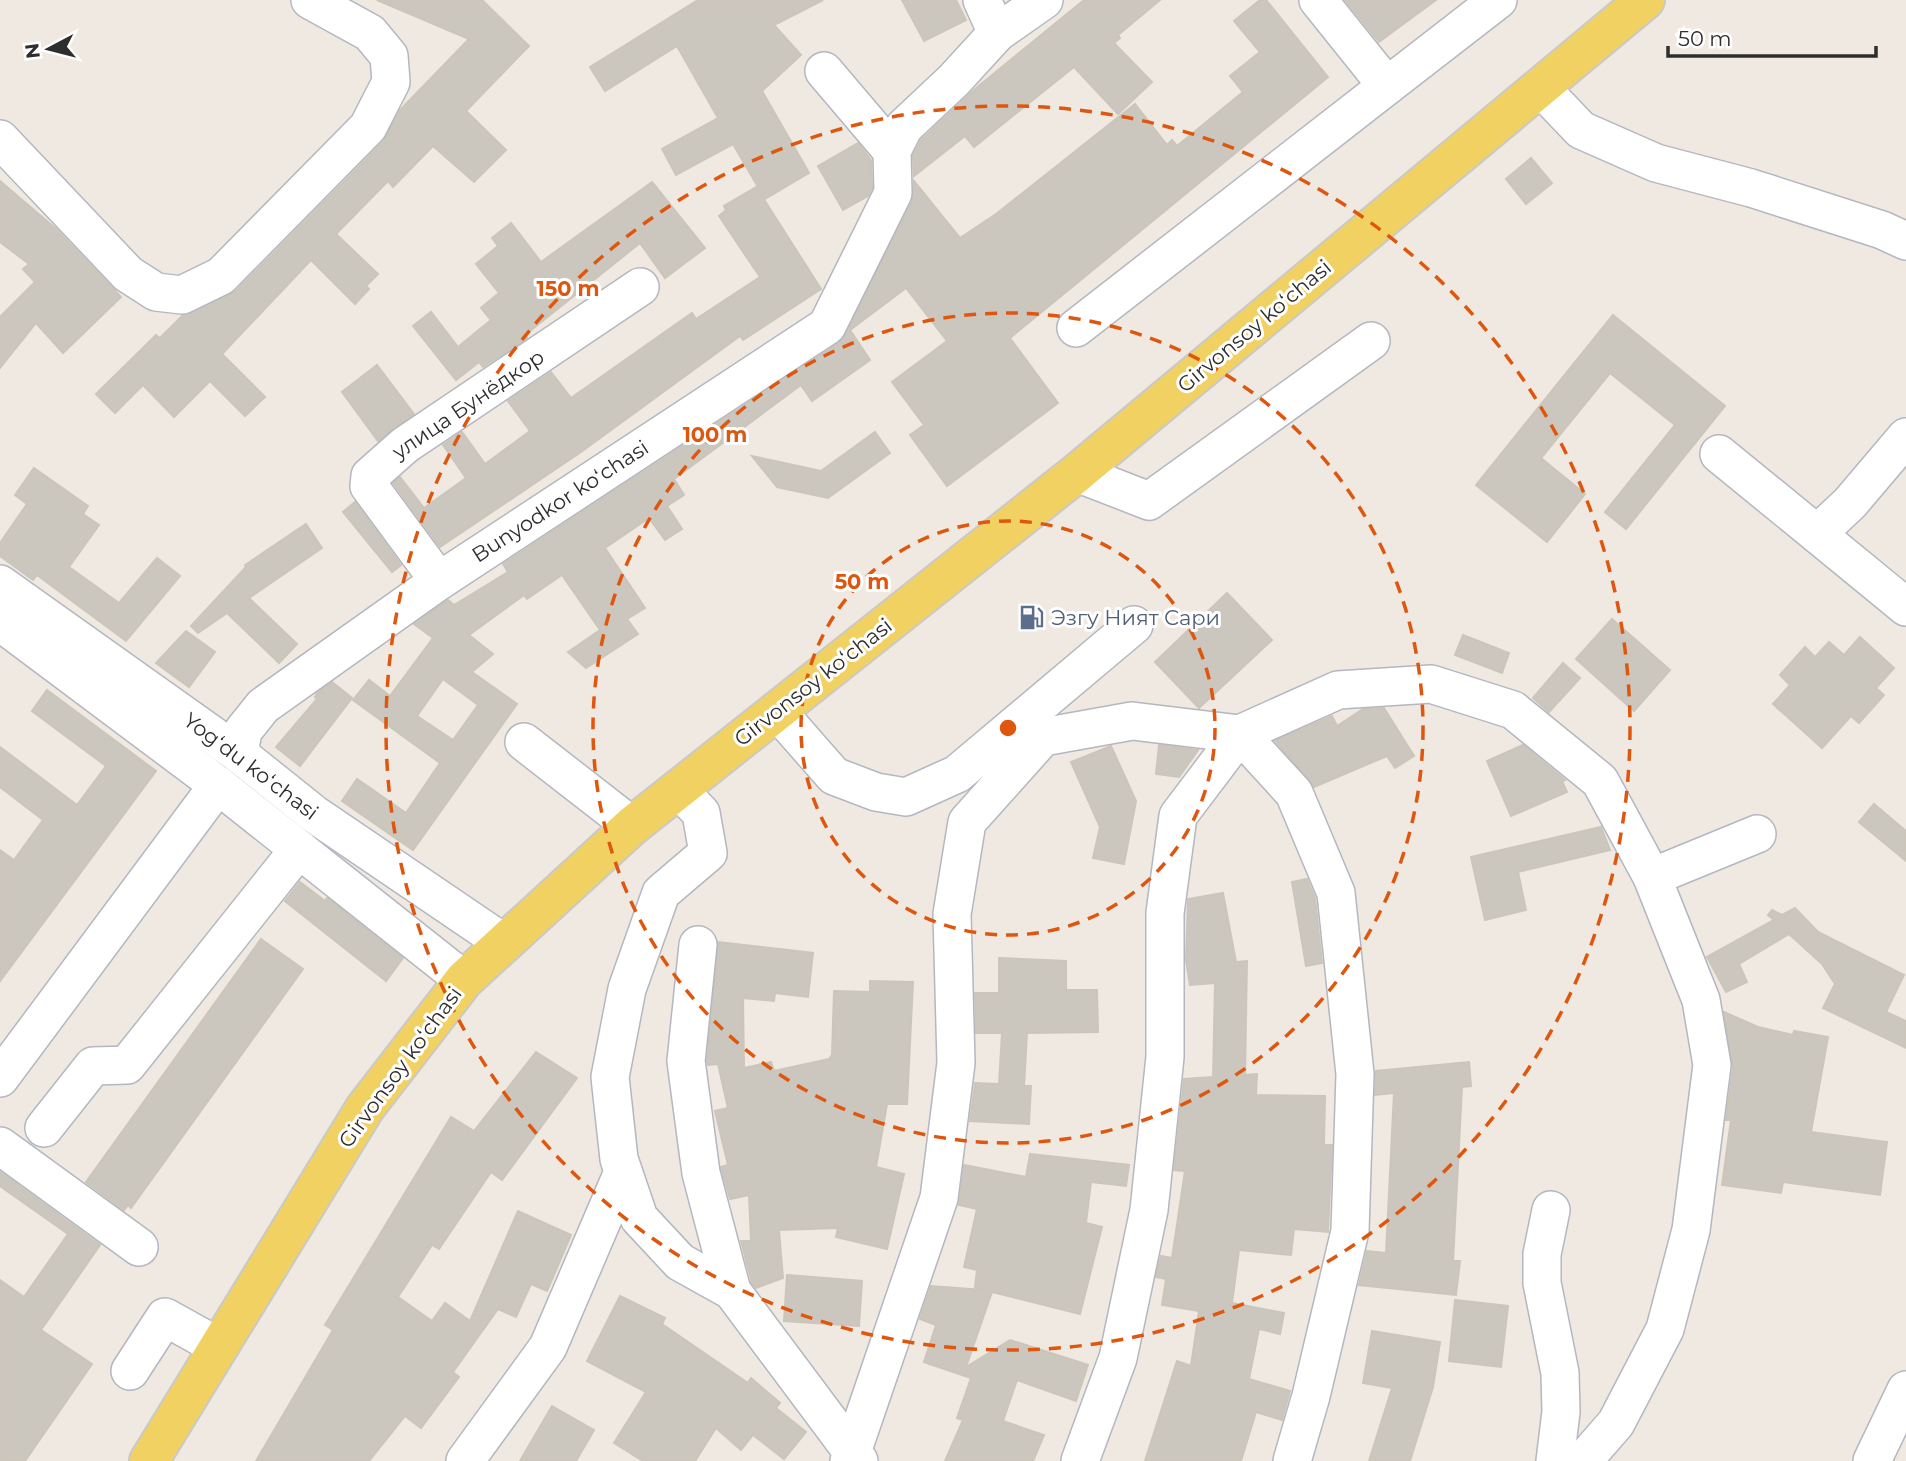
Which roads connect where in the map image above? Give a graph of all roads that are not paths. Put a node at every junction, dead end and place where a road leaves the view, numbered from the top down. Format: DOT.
graph roads {
  1 [pos="310,0"];
  2 [pos="982,0"];
  3 [pos="1044,0"];
  4 [pos="1318,0"];
  5 [pos="1498,0"];
  6 [pos="1645,0"];
  7 [pos="997,33"];
  8 [pos="824,71"];
  9 [pos="1387,86"];
  10 [pos="1541,88"];
  11 [pos="0,139"];
  12 [pos="892,151"];
  13 [pos="1906,241"];
  14 [pos="640,287"];
  15 [pos="1076,328"];
  16 [pos="1371,341"];
  17 [pos="1906,437"];
  18 [pos="1719,454"];
  19 [pos="1077,473"];
  20 [pos="1817,534"];
  21 [pos="439,581"];
  22 [pos="0,584"];
  23 [pos="1906,607"];
  24 [pos="0,622"];
  25 [pos="1134,625"];
  26 [pos="777,711"];
  27 [pos="1240,734"];
  28 [pos="524,742"];
  29 [pos="239,754"];
  30 [pos="218,785"];
  31 [pos="678,789"];
  32 [pos="632,825"];
  33 [pos="1756,834"];
  34 [pos="299,849"];
  35 [pos="1652,877"];
  36 [pos="504,943"];
  37 [pos="698,945"];
  38 [pos="464,980"];
  39 [pos="0,1078"];
  40 [pos="44,1128"];
  41 [pos="0,1146"];
  42 [pos="623,1171"];
  43 [pos="1551,1210"];
  44 [pos="139,1247"];
  45 [pos="732,1291"];
  46 [pos="219,1347"];
  47 [pos="130,1371"];
  48 [pos="1906,1390"];
  49 [pos="854,1459"];
  50 [pos="149,1461"];
  51 [pos="465,1461"];
  52 [pos="1080,1461"];
  53 [pos="1293,1461"];
  54 [pos="1555,1461"];
  55 [pos="1583,1461"];
  56 [pos="1872,1461"];
  1 -- 11 [label="street"];
  2 -- 7 [label="street"];
  3 -- 7 [label="street"];
  4 -- 9 [label="street"];
  5 -- 9 [label="street"];
  6 -- 10 [label="main road, Girvonsoy koʻchasi"];
  7 -- 12 [label="street"];
  8 -- 12 [label="street"];
  9 -- 15 [label="street"];
  10 -- 13 [label="street"];
  10 -- 19 [label="main road, Girvonsoy koʻchasi"];
  12 -- 21 [label="street, Bunyodkor koʻchasi"];
  14 -- 21 [label="street, улица Бунёдкор"];
  16 -- 19 [label="street"];
  17 -- 20 [label="street"];
  18 -- 20 [label="street"];
  19 -- 26 [label="main road, Girvonsoy koʻchasi"];
  20 -- 23 [label="street"];
  21 -- 29 [label="street, Bunyodkor koʻchasi"];
  22 -- 29 [label="street, Yogʻdu koʻchasi"];
  24 -- 30 [label="street, Yogʻdu koʻchasi"];
  25 -- 26 [label="street"];
  26 -- 31 [label="main road, Girvonsoy koʻchasi"];
  27 -- 35 [label="street"];
  27 -- 49 [label="street"];
  27 -- 52 [label="street"];
  27 -- 53 [label="street"];
  28 -- 32 [label="street"];
  29 -- 36 [label="street, Yogʻdu koʻchasi"];
  30 -- 34 [label="street, Yogʻdu koʻchasi"];
  30 -- 39 [label="street"];
  31 -- 32 [label="main road, Girvonsoy koʻchasi"];
  31 -- 42 [label="street"];
  32 -- 36 [label="main road, Girvonsoy koʻchasi"];
  33 -- 35 [label="street"];
  34 -- 38 [label="street, Yogʻdu koʻchasi"];
  34 -- 40 [label="street"];
  35 -- 55 [label="street"];
  36 -- 38 [label="main road, Girvonsoy koʻchasi"];
  37 -- 45 [label="street"];
  38 -- 46 [label="main road, Girvonsoy koʻchasi"];
  41 -- 44 [label="street"];
  42 -- 45 [label="street"];
  42 -- 51 [label="street"];
  43 -- 54 [label="street"];
  45 -- 49 [label="street"];
  46 -- 47 [label="street"];
  46 -- 50 [label="main road, Girvonsoy koʻchasi"];
  48 -- 56 [label="street"];
}
